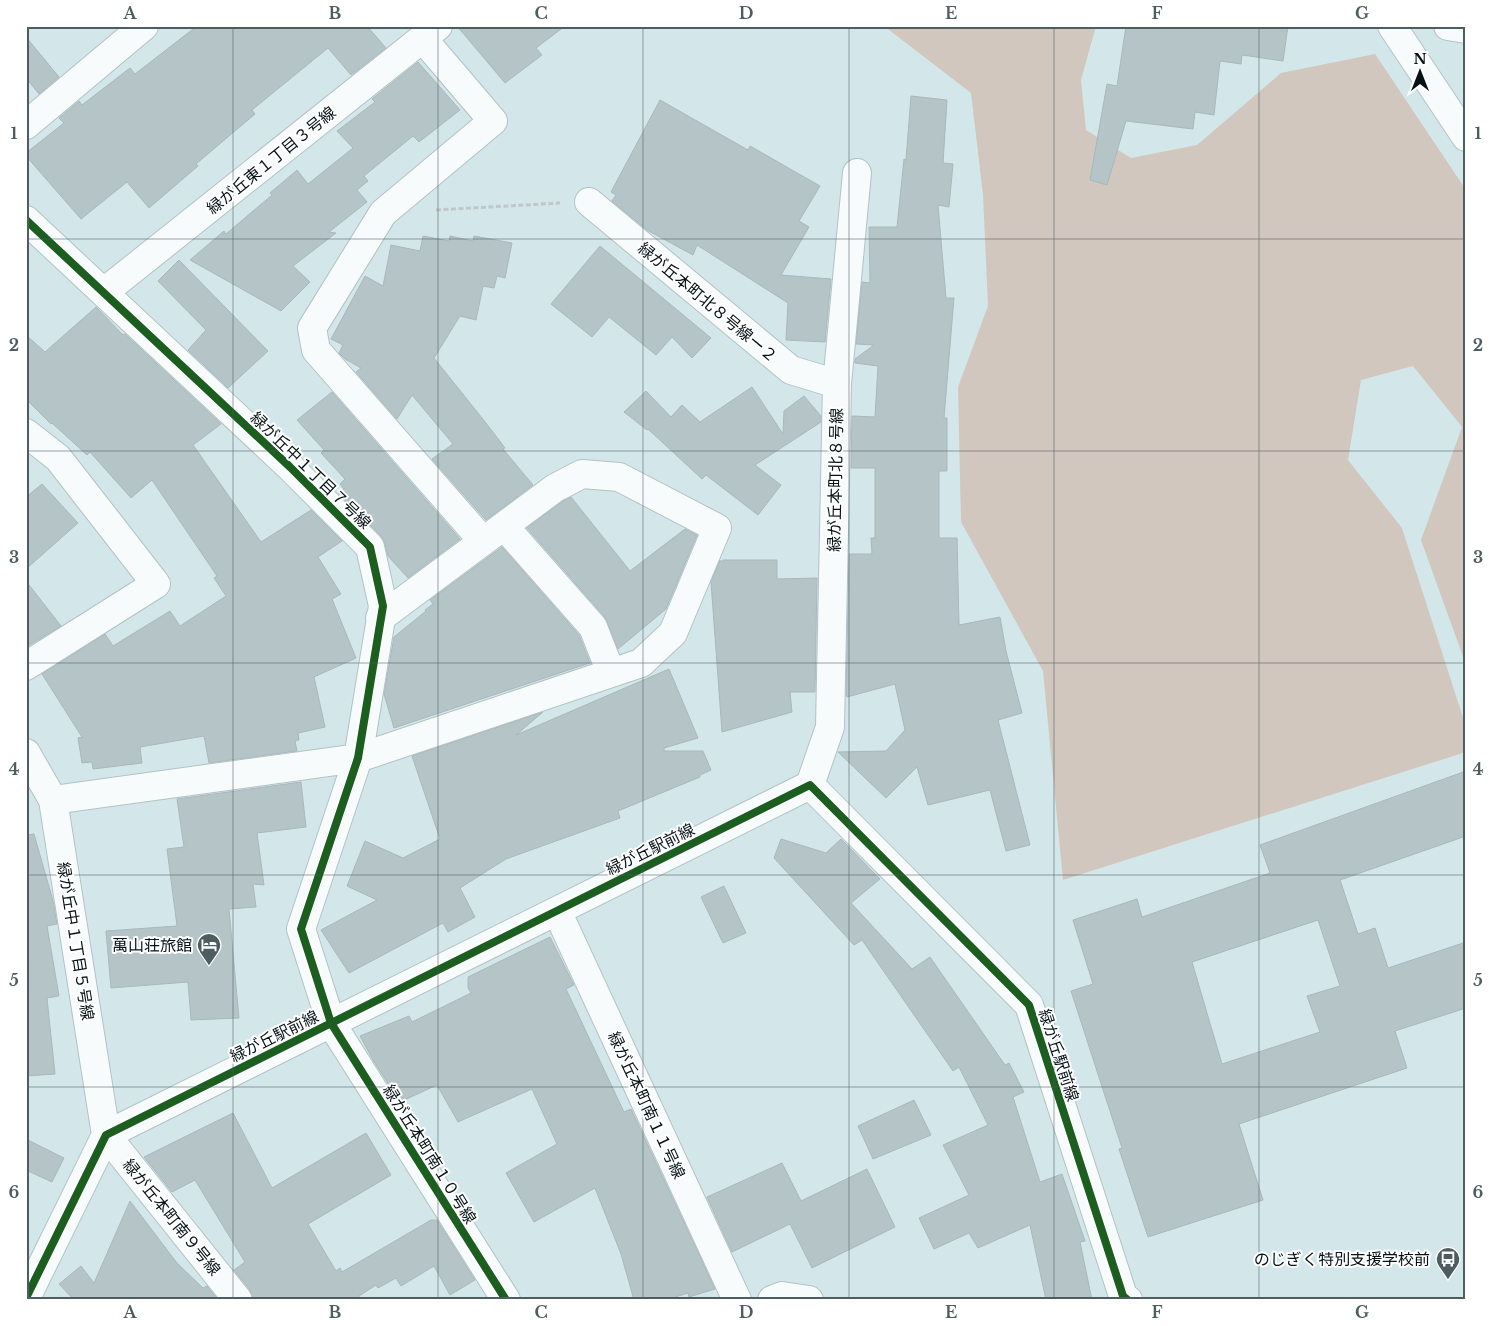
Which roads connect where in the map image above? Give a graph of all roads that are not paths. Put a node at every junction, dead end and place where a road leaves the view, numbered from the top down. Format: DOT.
graph roads {
  1 [pos="144,26"];
  2 [pos="1392,26"];
  3 [pos="1448,26"];
  4 [pos="1466,29"];
  5 [pos="430,33"];
  6 [pos="26,125"];
  7 [pos="1466,138"];
  8 [pos="857,172"];
  9 [pos="589,202"];
  10 [pos="26,220"];
  11 [pos="104,292"];
  12 [pos="837,384"];
  13 [pos="26,433"];
  14 [pos="494,533"];
  15 [pos="380,618"];
  16 [pos="26,666"];
  17 [pos="611,672"];
  18 [pos="26,753"];
  19 [pos="358,758"];
  20 [pos="810,785"];
  21 [pos="53,800"];
  22 [pos="557,911"];
  23 [pos="331,1023"];
  24 [pos="106,1135"];
  25 [pos="26,1298"];
  26 [pos="238,1300"];
  27 [pos="506,1300"];
  28 [pos="738,1300"];
  29 [pos="772,1300"];
  30 [pos="810,1300"];
  31 [pos="1128,1300"];
  1 -- 6 [label="street"];
  2 -- 7 [label="street"];
  3 -- 4 [label="street"];
  5 -- 11 [label="street, 緑が丘東１丁目３号線"];
  5 -- 14 [label="street"];
  8 -- 12 [label="street, 緑が丘本町北８号線"];
  9 -- 12 [label="street, 緑が丘本町北８号線ー２"];
  10 -- 11 [label="street, 緑が丘中１丁目７号線"];
  11 -- 15 [label="street, 緑が丘中１丁目７号線"];
  12 -- 20 [label="street, 緑が丘本町北８号線"];
  13 -- 16 [label="street"];
  14 -- 15 [label="street"];
  14 -- 17 [label="street"];
  14 -- 17 [label="street"];
  15 -- 19 [label="street, 緑が丘中１丁目７号線"];
  17 -- 19 [label="street"];
  18 -- 21 [label="street, 緑が丘中１丁目５号線"];
  19 -- 21 [label="street"];
  19 -- 23 [label="street, 緑が丘中１丁目７号線"];
  20 -- 22 [label="street, 緑が丘駅前線"];
  20 -- 31 [label="street, 緑が丘駅前線"];
  21 -- 24 [label="street, 緑が丘中１丁目５号線"];
  22 -- 23 [label="street, 緑が丘駅前線"];
  22 -- 28 [label="street, 緑が丘本町南１１号線"];
  23 -- 24 [label="street, 緑が丘駅前線"];
  23 -- 27 [label="street, 緑が丘本町南１０号線"];
  24 -- 25 [label="street"];
  24 -- 26 [label="street, 緑が丘本町南９号線"];
  29 -- 30 [label="street"];
}
